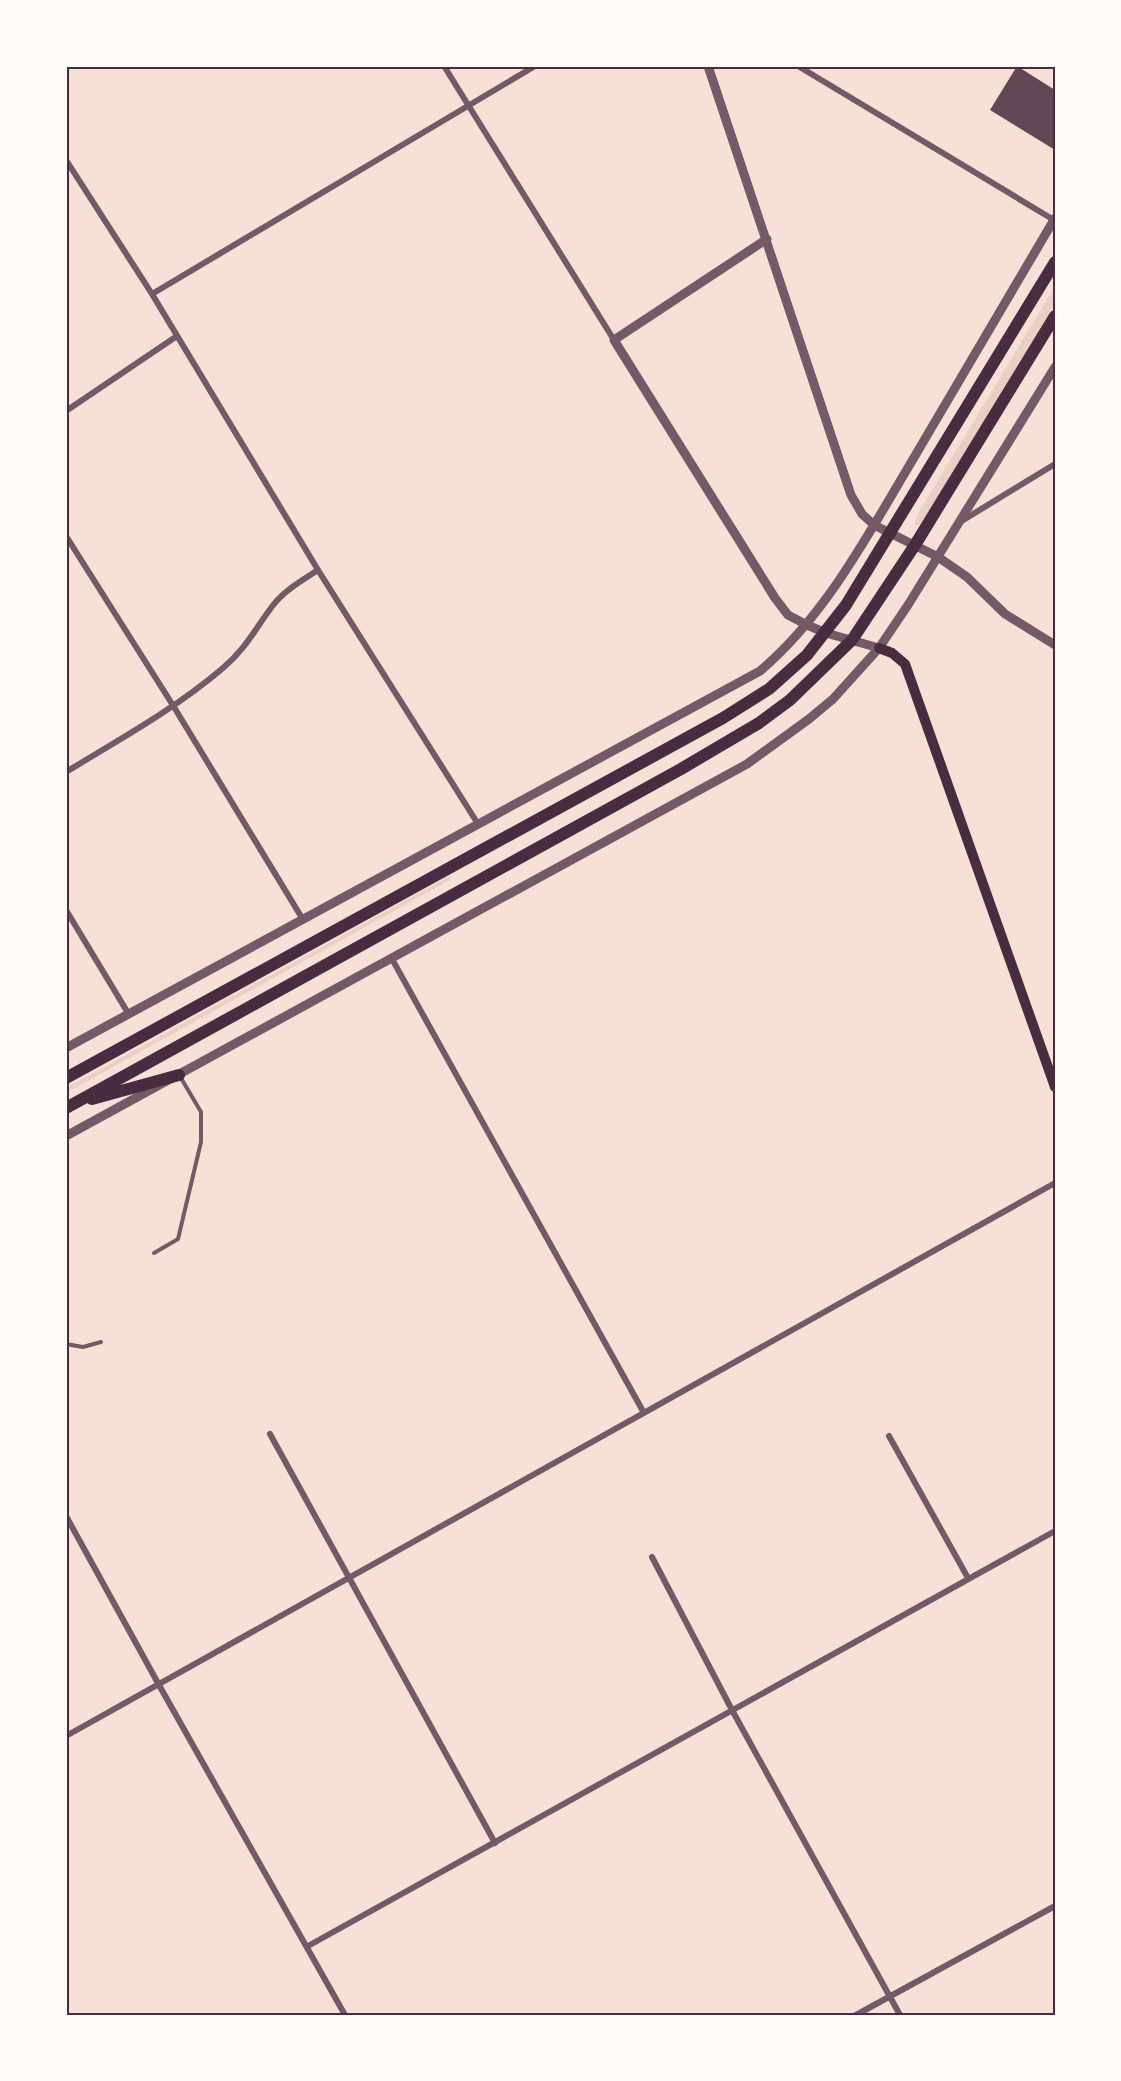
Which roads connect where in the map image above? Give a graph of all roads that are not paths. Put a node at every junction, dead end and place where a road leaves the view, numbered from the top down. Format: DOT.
graph roads {
  1 [pos="444,66"];
  2 [pos="535,66"];
  3 [pos="708,66"];
  4 [pos="798,66"];
  5 [pos="467,105"];
  6 [pos="66,160"];
  7 [pos="1054,219"];
  8 [pos="767,239"];
  9 [pos="1055,262"];
  10 [pos="152,294"];
  11 [pos="1055,316"];
  12 [pos="177,336"];
  13 [pos="614,340"];
  14 [pos="1055,367"];
  15 [pos="66,411"];
  16 [pos="1055,464"];
  17 [pos="960,522"];
  18 [pos="874,525"];
  19 [pos="891,533"];
  20 [pos="66,536"];
  21 [pos="915,545"];
  22 [pos="938,557"];
  23 [pos="318,570"];
  24 [pos="807,625"];
  25 [pos="826,633"];
  26 [pos="852,640"];
  27 [pos="1055,645"];
  28 [pos="879,648"];
  29 [pos="174,707"];
  30 [pos="66,772"];
  31 [pos="478,824"];
  32 [pos="66,910"];
  33 [pos="302,918"];
  34 [pos="392,959"];
  35 [pos="128,1013"];
  36 [pos="66,1048"];
  37 [pos="178,1075"];
  38 [pos="66,1078"];
  39 [pos="1055,1087"];
  40 [pos="68,1107"];
  41 [pos="66,1136"];
  42 [pos="1055,1183"];
  43 [pos="154,1253"];
  44 [pos="101,1342"];
  45 [pos="66,1344"];
  46 [pos="644,1413"];
  47 [pos="270,1434"];
  48 [pos="889,1436"];
  49 [pos="66,1516"];
  50 [pos="1055,1531"];
  51 [pos="652,1557"];
  52 [pos="350,1577"];
  53 [pos="968,1578"];
  54 [pos="159,1685"];
  55 [pos="732,1710"];
  56 [pos="66,1736"];
  57 [pos="495,1843"];
  58 [pos="1055,1906"];
  59 [pos="308,1946"];
  60 [pos="890,1996"];
  61 [pos="345,2015"];
  62 [pos="856,2015"];
  63 [pos="900,2015"];
  1 -- 5 [label="street"];
  2 -- 5 [label="street"];
  3 -- 8 [label="street"];
  4 -- 7 [label="street"];
  5 -- 10 [label="street"];
  5 -- 13 [label="street"];
  6 -- 10 [label="street"];
  7 -- 18 [label="street"];
  8 -- 13 [label="street"];
  8 -- 18 [label="street"];
  9 -- 19 [label="main road"];
  10 -- 12 [label="street"];
  11 -- 21 [label="main road"];
  12 -- 15 [label="street"];
  12 -- 23 [label="street"];
  13 -- 24 [label="street"];
  14 -- 17 [label="street"];
  16 -- 17 [label="street"];
  17 -- 22 [label="street"];
  18 -- 19 [label="street"];
  18 -- 24 [label="street"];
  19 -- 21 [label="street"];
  19 -- 25 [label="main road"];
  20 -- 29 [label="street"];
  21 -- 22 [label="street"];
  21 -- 26 [label="main road"];
  22 -- 27 [label="street"];
  22 -- 28 [label="street"];
  23 -- 29 [label="street"];
  23 -- 31 [label="street"];
  24 -- 25 [label="street"];
  24 -- 31 [label="street"];
  25 -- 26 [label="street"];
  25 -- 38 [label="main road"];
  26 -- 28 [label="street"];
  26 -- 40 [label="main road"];
  28 -- 34 [label="street"];
  28 -- 39 [label="main road"];
  29 -- 30 [label="street"];
  29 -- 33 [label="street"];
  31 -- 33 [label="street"];
  32 -- 35 [label="street"];
  33 -- 35 [label="street"];
  34 -- 37 [label="street"];
  34 -- 46 [label="street"];
  35 -- 36 [label="street"];
  37 -- 40 [label="main road"];
  37 -- 41 [label="street"];
  37 -- 43 [label="lane"];
  42 -- 46 [label="street"];
  44 -- 45 [label="lane"];
  46 -- 52 [label="street"];
  47 -- 52 [label="street"];
  48 -- 53 [label="street"];
  49 -- 54 [label="street"];
  50 -- 53 [label="street"];
  51 -- 55 [label="street"];
  52 -- 54 [label="street"];
  52 -- 57 [label="street"];
  53 -- 55 [label="street"];
  54 -- 56 [label="street"];
  54 -- 59 [label="street"];
  55 -- 57 [label="street"];
  55 -- 60 [label="street"];
  57 -- 59 [label="street"];
  58 -- 60 [label="street"];
  59 -- 61 [label="street"];
  60 -- 62 [label="street"];
  60 -- 63 [label="street"];
}
